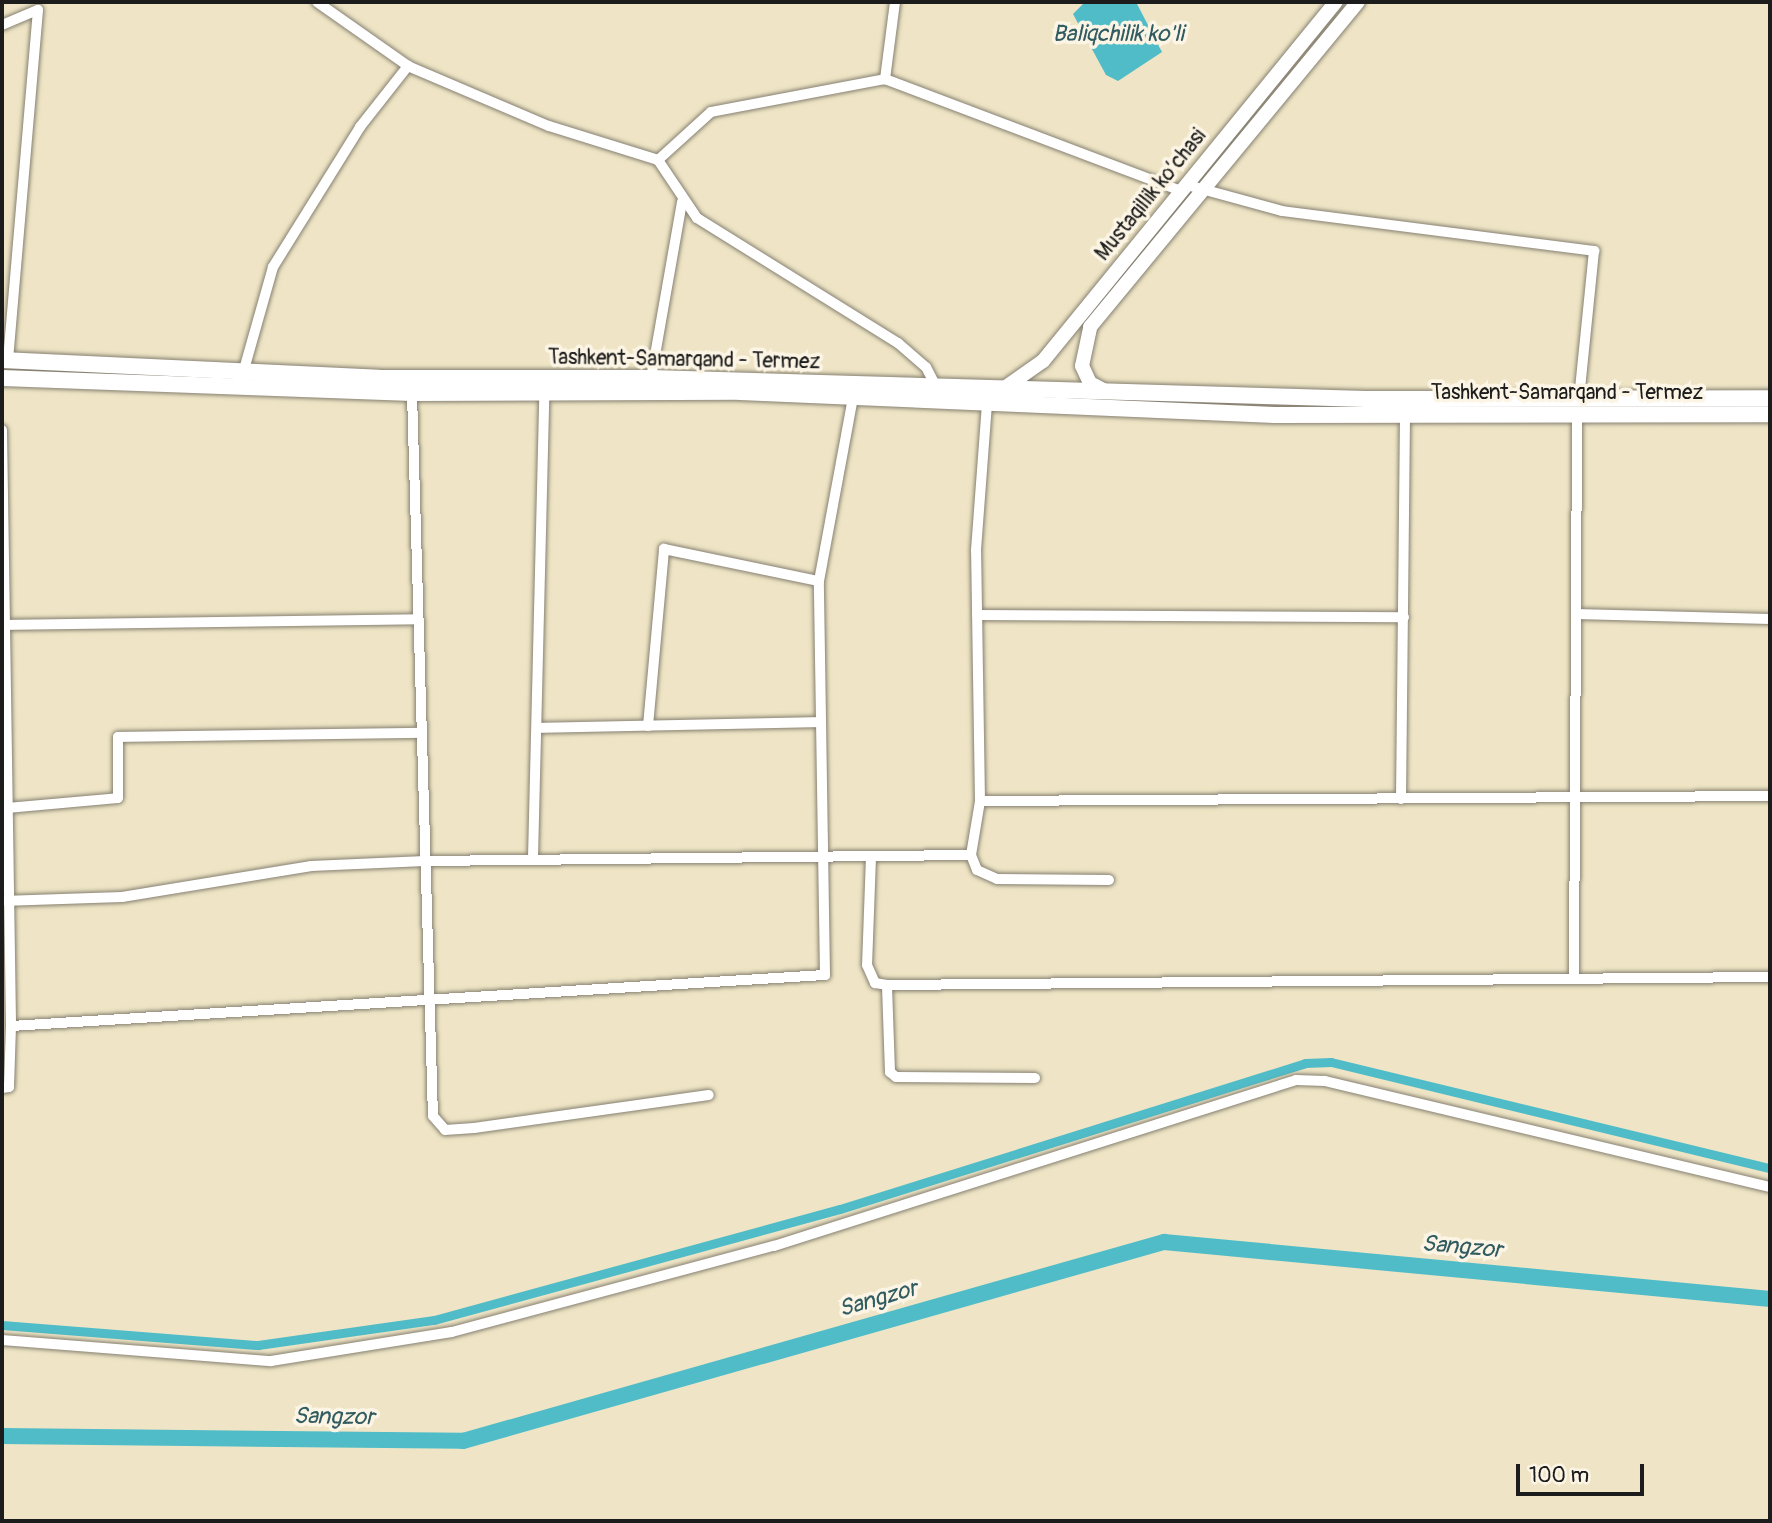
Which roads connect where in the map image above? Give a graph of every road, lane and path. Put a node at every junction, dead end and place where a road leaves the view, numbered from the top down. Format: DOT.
graph roads {
  1 [pos="317,2"];
  2 [pos="895,2"];
  3 [pos="1335,2"];
  4 [pos="1358,2"];
  5 [pos="42,6"];
  6 [pos="2,25"];
  7 [pos="408,66"];
  8 [pos="885,79"];
  9 [pos="658,160"];
  10 [pos="1184,188"];
  11 [pos="1201,191"];
  12 [pos="682,202"];
  13 [pos="5,360"];
  14 [pos="243,373"];
  15 [pos="2,377"];
  16 [pos="651,378"];
  17 [pos="937,388"];
  18 [pos="412,393"];
  19 [pos="1113,393"];
  20 [pos="544,395"];
  21 [pos="985,397"];
  22 [pos="853,398"];
  23 [pos="1770,398"];
  24 [pos="1365,407"];
  25 [pos="1578,407"];
  26 [pos="1770,414"];
  27 [pos="1405,415"];
  28 [pos="2,430"];
  29 [pos="819,581"];
  30 [pos="1576,614"];
  31 [pos="977,615"];
  32 [pos="1404,617"];
  33 [pos="416,619"];
  34 [pos="1770,619"];
  35 [pos="3,625"];
  36 [pos="819,722"];
  37 [pos="648,726"];
  38 [pos="537,728"];
  39 [pos="421,733"];
  40 [pos="1574,796"];
  41 [pos="1770,796"];
  42 [pos="1401,799"];
  43 [pos="980,801"];
  44 [pos="7,808"];
  45 [pos="971,855"];
  46 [pos="823,856"];
  47 [pos="871,857"];
  48 [pos="533,858"];
  49 [pos="425,861"];
  50 [pos="1110,880"];
  51 [pos="6,903"];
  52 [pos="1574,976"];
  53 [pos="1770,977"];
  54 [pos="887,985"];
  55 [pos="431,997"];
  56 [pos="11,1026"];
  57 [pos="1035,1078"];
  58 [pos="2,1088"];
  59 [pos="709,1095"];
  60 [pos="1770,1187"];
  61 [pos="2,1340"];
  1 -- 7 [label="street"];
  2 -- 8 [label="street"];
  3 -- 10 [label="main road, Mustaqillik ko’chasi"];
  4 -- 11 [label="main road, Mustaqillik ko’chasi"];
  5 -- 6 [label="street"];
  5 -- 13 [label="street"];
  7 -- 9 [label="street"];
  7 -- 14 [label="street"];
  8 -- 9 [label="street"];
  8 -- 10 [label="street"];
  9 -- 12 [label="street"];
  10 -- 11 [label="street"];
  10 -- 21 [label="main road, Mustaqillik ko’chasi"];
  11 -- 19 [label="main road, Mustaqillik ko’chasi"];
  11 -- 25 [label="street"];
  12 -- 16 [label="street"];
  12 -- 17 [label="street"];
  13 -- 14 [label="highway, Tashkent-Samarqand - Termez"];
  14 -- 16 [label="highway, Tashkent-Samarqand - Termez"];
  15 -- 18 [label="highway, Tashkent-Samarqand - Termez"];
  16 -- 17 [label="highway, Tashkent-Samarqand - Termez"];
  17 -- 21 [label="highway, Tashkent-Samarqand - Termez"];
  18 -- 20 [label="highway, Tashkent-Samarqand - Termez"];
  18 -- 33 [label="street"];
  19 -- 21 [label="highway, Tashkent-Samarqand - Termez"];
  19 -- 24 [label="highway, Tashkent-Samarqand - Termez"];
  20 -- 22 [label="highway, Tashkent-Samarqand - Termez"];
  20 -- 38 [label="street"];
  21 -- 22 [label="highway, Tashkent-Samarqand - Termez"];
  21 -- 24 [label="highway, Tashkent-Samarqand - Termez"];
  21 -- 31 [label="street"];
  22 -- 29 [label="street"];
  23 -- 25 [label="highway, Tashkent-Samarqand - Termez"];
  24 -- 25 [label="highway, Tashkent-Samarqand - Termez"];
  24 -- 27 [label="highway, Tashkent-Samarqand - Termez"];
  25 -- 26 [label="highway, Tashkent-Samarqand - Termez"];
  25 -- 27 [label="highway, Tashkent-Samarqand - Termez"];
  25 -- 30 [label="street"];
  27 -- 32 [label="street"];
  28 -- 35 [label="street"];
  29 -- 36 [label="street"];
  29 -- 37 [label="street"];
  30 -- 34 [label="street"];
  30 -- 40 [label="street"];
  31 -- 32 [label="street"];
  31 -- 43 [label="street"];
  32 -- 42 [label="street"];
  33 -- 35 [label="street"];
  33 -- 39 [label="street"];
  35 -- 44 [label="street"];
  36 -- 37 [label="street"];
  36 -- 46 [label="street"];
  37 -- 38 [label="street"];
  38 -- 48 [label="street"];
  39 -- 44 [label="street"];
  39 -- 49 [label="street"];
  40 -- 41 [label="street"];
  40 -- 42 [label="street"];
  40 -- 52 [label="street"];
  42 -- 43 [label="street"];
  43 -- 45 [label="street"];
  44 -- 51 [label="street"];
  45 -- 47 [label="street"];
  45 -- 50 [label="street"];
  46 -- 47 [label="street"];
  46 -- 48 [label="street"];
  46 -- 55 [label="street"];
  47 -- 54 [label="street"];
  48 -- 49 [label="street"];
  49 -- 51 [label="street"];
  49 -- 55 [label="street"];
  51 -- 56 [label="street"];
  52 -- 53 [label="street"];
  52 -- 54 [label="street"];
  54 -- 57 [label="street"];
  55 -- 56 [label="street"];
  55 -- 59 [label="street"];
  56 -- 58 [label="street"];
  60 -- 61 [label="street"];
}
